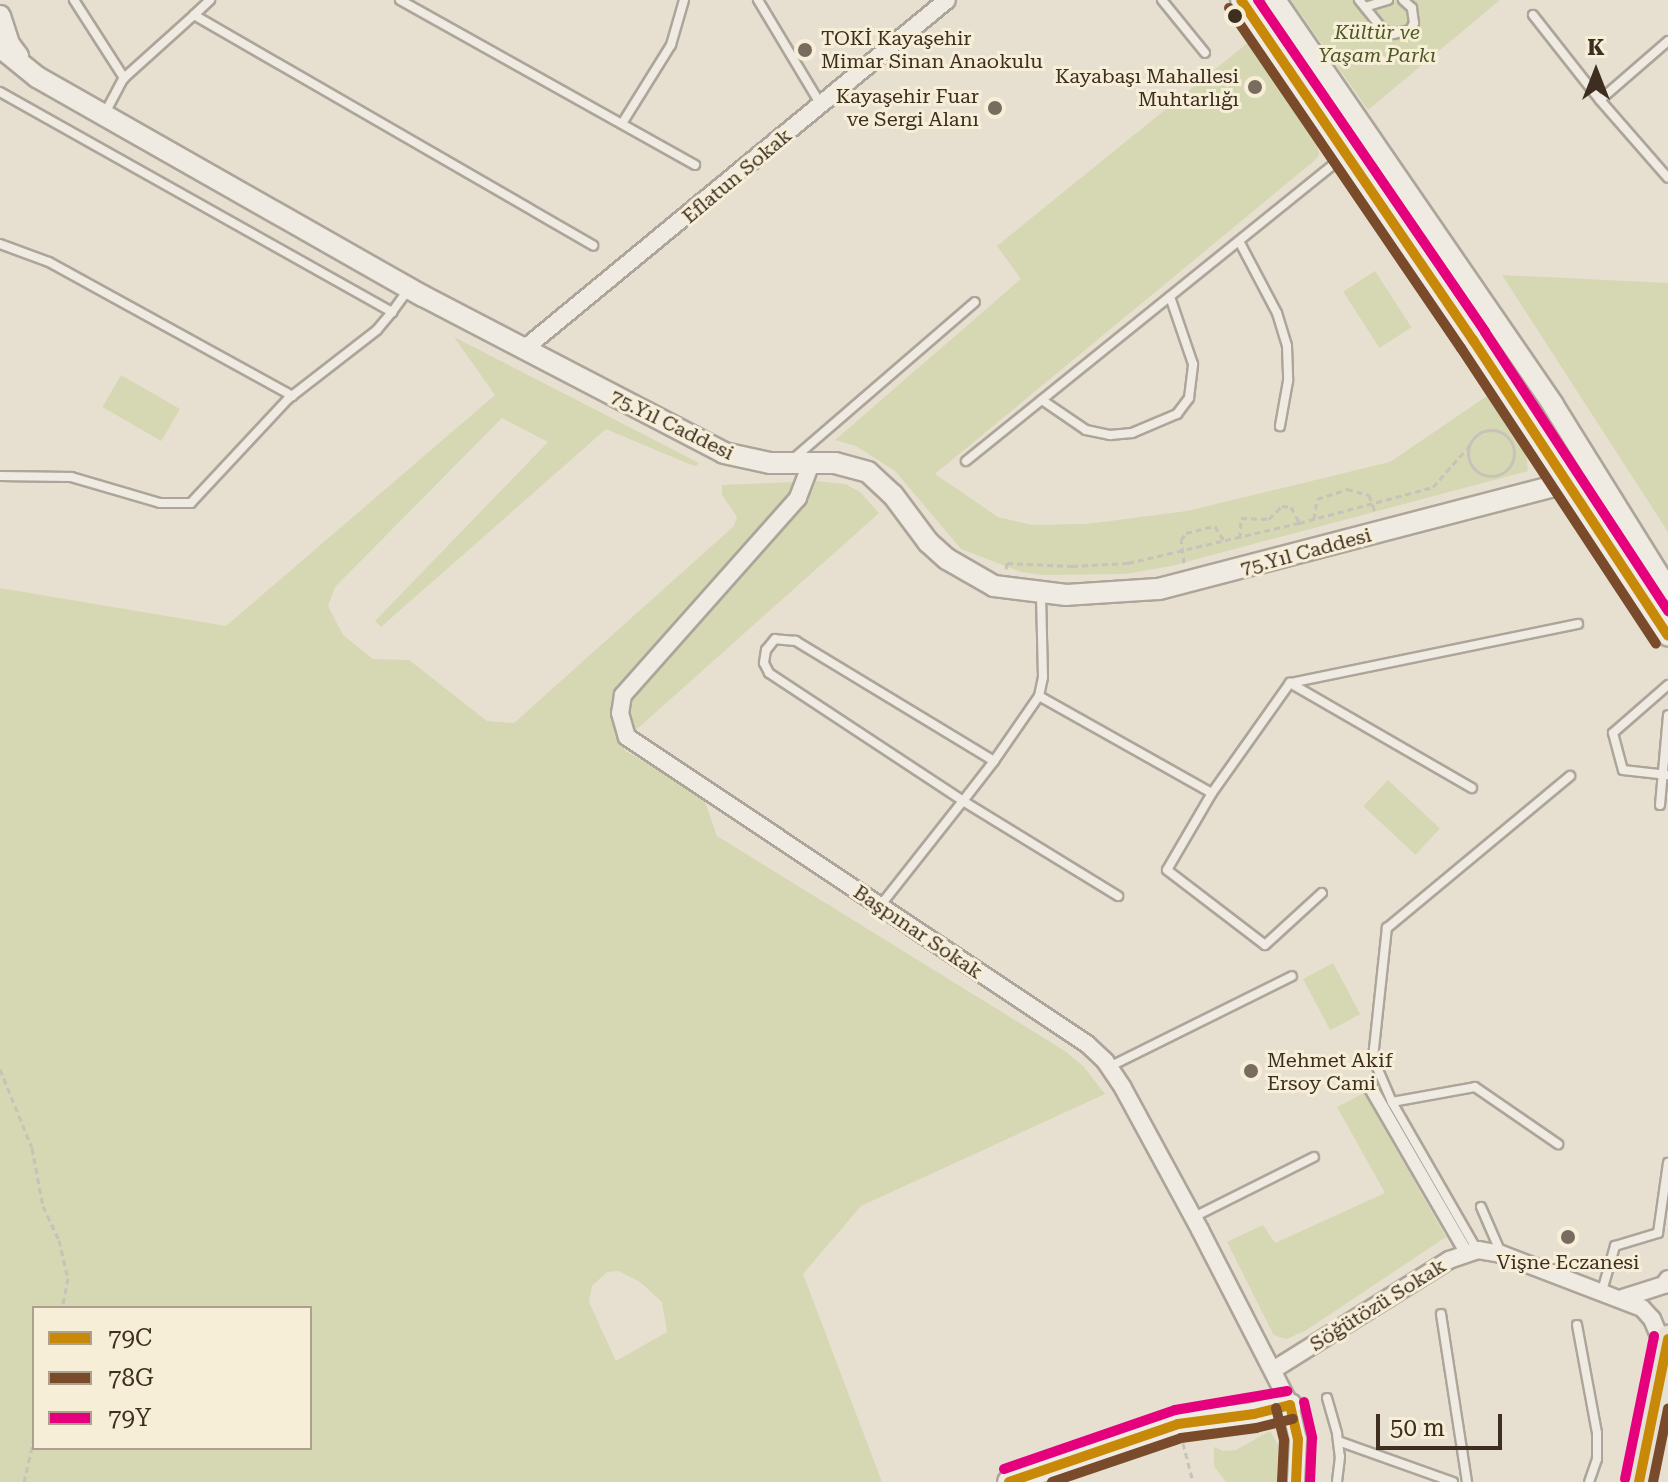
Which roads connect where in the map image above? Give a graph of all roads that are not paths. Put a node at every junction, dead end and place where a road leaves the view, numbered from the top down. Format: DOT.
graph roads {
  1 [pos="74,0"];
  2 [pos="210,0"];
  3 [pos="400,0"];
  4 [pos="684,0"];
  5 [pos="758,0"];
  6 [pos="947,0"];
  7 [pos="1162,0"];
  8 [pos="1241,0"];
  9 [pos="1275,0"];
  10 [pos="1388,0"];
  11 [pos="1403,0"];
  12 [pos="1362,4"];
  13 [pos="194,15"];
  14 [pos="1533,15"];
  15 [pos="0,16"];
  16 [pos="1668,41"];
  17 [pos="0,47"];
  18 [pos="1205,53"];
  19 [pos="37,77"];
  20 [pos="124,78"];
  21 [pos="0,92"];
  22 [pos="1600,100"];
  23 [pos="822,106"];
  24 [pos="105,113"];
  25 [pos="623,122"];
  26 [pos="1347,154"];
  27 [pos="695,165"];
  28 [pos="1668,178"];
  29 [pos="1239,241"];
  30 [pos="0,244"];
  31 [pos="593,245"];
  32 [pos="410,288"];
  33 [pos="1170,297"];
  34 [pos="975,302"];
  35 [pos="392,312"];
  36 [pos="524,349"];
  37 [pos="293,396"];
  38 [pos="1042,400"];
  39 [pos="1280,426"];
  40 [pos="812,461"];
  41 [pos="966,461"];
  42 [pos="789,462"];
  43 [pos="0,476"];
  44 [pos="1565,483"];
  45 [pos="1668,590"];
  46 [pos="1041,594"];
  47 [pos="1578,624"];
  48 [pos="1668,636"];
  49 [pos="1290,683"];
  50 [pos="1668,685"];
  51 [pos="1039,696"];
  52 [pos="1668,715"];
  53 [pos="994,761"];
  54 [pos="1665,774"];
  55 [pos="1570,776"];
  56 [pos="1472,788"];
  57 [pos="1212,793"];
  58 [pos="963,801"];
  59 [pos="1660,805"];
  60 [pos="1322,893"];
  61 [pos="1118,896"];
  62 [pos="880,906"];
  63 [pos="1292,976"];
  64 [pos="1109,1067"];
  65 [pos="1372,1090"];
  66 [pos="1392,1102"];
  67 [pos="1558,1144"];
  68 [pos="1314,1157"];
  69 [pos="1668,1163"];
  70 [pos="1481,1207"];
  71 [pos="1194,1217"];
  72 [pos="1472,1251"];
  73 [pos="1501,1254"];
  74 [pos="1668,1279"];
  75 [pos="1602,1291"];
  76 [pos="1623,1298"];
  77 [pos="1441,1314"];
  78 [pos="1577,1325"];
  79 [pos="1667,1346"];
  80 [pos="1273,1370"];
  81 [pos="1327,1398"];
  82 [pos="1290,1405"];
  83 [pos="1338,1441"];
  84 [pos="1009,1482"];
  85 [pos="1296,1482"];
  86 [pos="1337,1482"];
  87 [pos="1453,1482"];
  88 [pos="1467,1482"];
  89 [pos="1589,1482"];
  90 [pos="1639,1482"];
  1 -- 20 [label="lane"];
  2 -- 13 [label="lane"];
  3 -- 25 [label="lane"];
  4 -- 25 [label="lane"];
  5 -- 23 [label="lane"];
  6 -- 23 [label="street, Eflatun Sokak"];
  7 -- 18 [label="lane"];
  8 -- 26 [label="street"];
  9 -- 45 [label="street"];
  10 -- 12 [label="lane"];
  11 -- 12 [label="lane"];
  13 -- 20 [label="lane"];
  13 -- 31 [label="lane"];
  14 -- 22 [label="lane"];
  15 -- 19 [label="street, 75.Yıl Caddesi"];
  16 -- 22 [label="lane"];
  17 -- 19 [label="street, 75.Yıl Caddesi"];
  19 -- 24 [label="street, 75.Yıl Caddesi"];
  20 -- 24 [label="lane"];
  21 -- 35 [label="lane"];
  22 -- 28 [label="lane"];
  23 -- 36 [label="street, Eflatun Sokak"];
  24 -- 32 [label="street, 75.Yıl Caddesi"];
  25 -- 27 [label="lane"];
  26 -- 29 [label="lane"];
  26 -- 44 [label="street"];
  29 -- 33 [label="lane"];
  29 -- 39 [label="lane"];
  30 -- 37 [label="lane"];
  32 -- 35 [label="lane"];
  32 -- 36 [label="street, 75.Yıl Caddesi"];
  33 -- 38 [label="lane"];
  33 -- 38 [label="lane"];
  34 -- 42 [label="lane"];
  35 -- 37 [label="lane"];
  36 -- 42 [label="street, 75.Yıl Caddesi"];
  37 -- 43 [label="lane"];
  38 -- 41 [label="lane"];
  40 -- 42 [label="street, 75.Yıl Caddesi"];
  40 -- 46 [label="street, 75.Yıl Caddesi"];
  40 -- 62 [label="street, Başpınar Sokak"];
  44 -- 46 [label="street, 75.Yıl Caddesi"];
  44 -- 48 [label="street"];
  46 -- 51 [label="lane"];
  47 -- 49 [label="lane"];
  49 -- 56 [label="lane"];
  49 -- 57 [label="lane"];
  50 -- 54 [label="lane"];
  51 -- 53 [label="lane"];
  51 -- 57 [label="lane"];
  52 -- 54 [label="lane"];
  53 -- 58 [label="lane"];
  53 -- 58 [label="lane"];
  54 -- 59 [label="lane"];
  55 -- 66 [label="lane"];
  57 -- 60 [label="lane"];
  58 -- 61 [label="lane"];
  58 -- 62 [label="lane"];
  62 -- 64 [label="street, Başpınar Sokak"];
  63 -- 64 [label="lane"];
  64 -- 71 [label="street, Başpınar Sokak"];
  65 -- 72 [label="street"];
  66 -- 67 [label="lane"];
  66 -- 72 [label="lane"];
  68 -- 71 [label="lane"];
  69 -- 75 [label="lane"];
  70 -- 73 [label="lane"];
  71 -- 80 [label="street, Başpınar Sokak"];
  72 -- 73 [label="street"];
  72 -- 80 [label="street, Söğütözü Sokak"];
  73 -- 75 [label="street"];
  74 -- 76 [label="street"];
  75 -- 76 [label="street"];
  76 -- 79 [label="street"];
  77 -- 88 [label="lane"];
  78 -- 89 [label="lane"];
  79 -- 90 [label="main road"];
  80 -- 82 [label="street, Başpınar Sokak"];
  81 -- 83 [label="lane"];
  82 -- 84 [label="main road"];
  82 -- 85 [label="street, Başpınar Sokak"];
  83 -- 86 [label="lane"];
  83 -- 87 [label="lane"];
}
